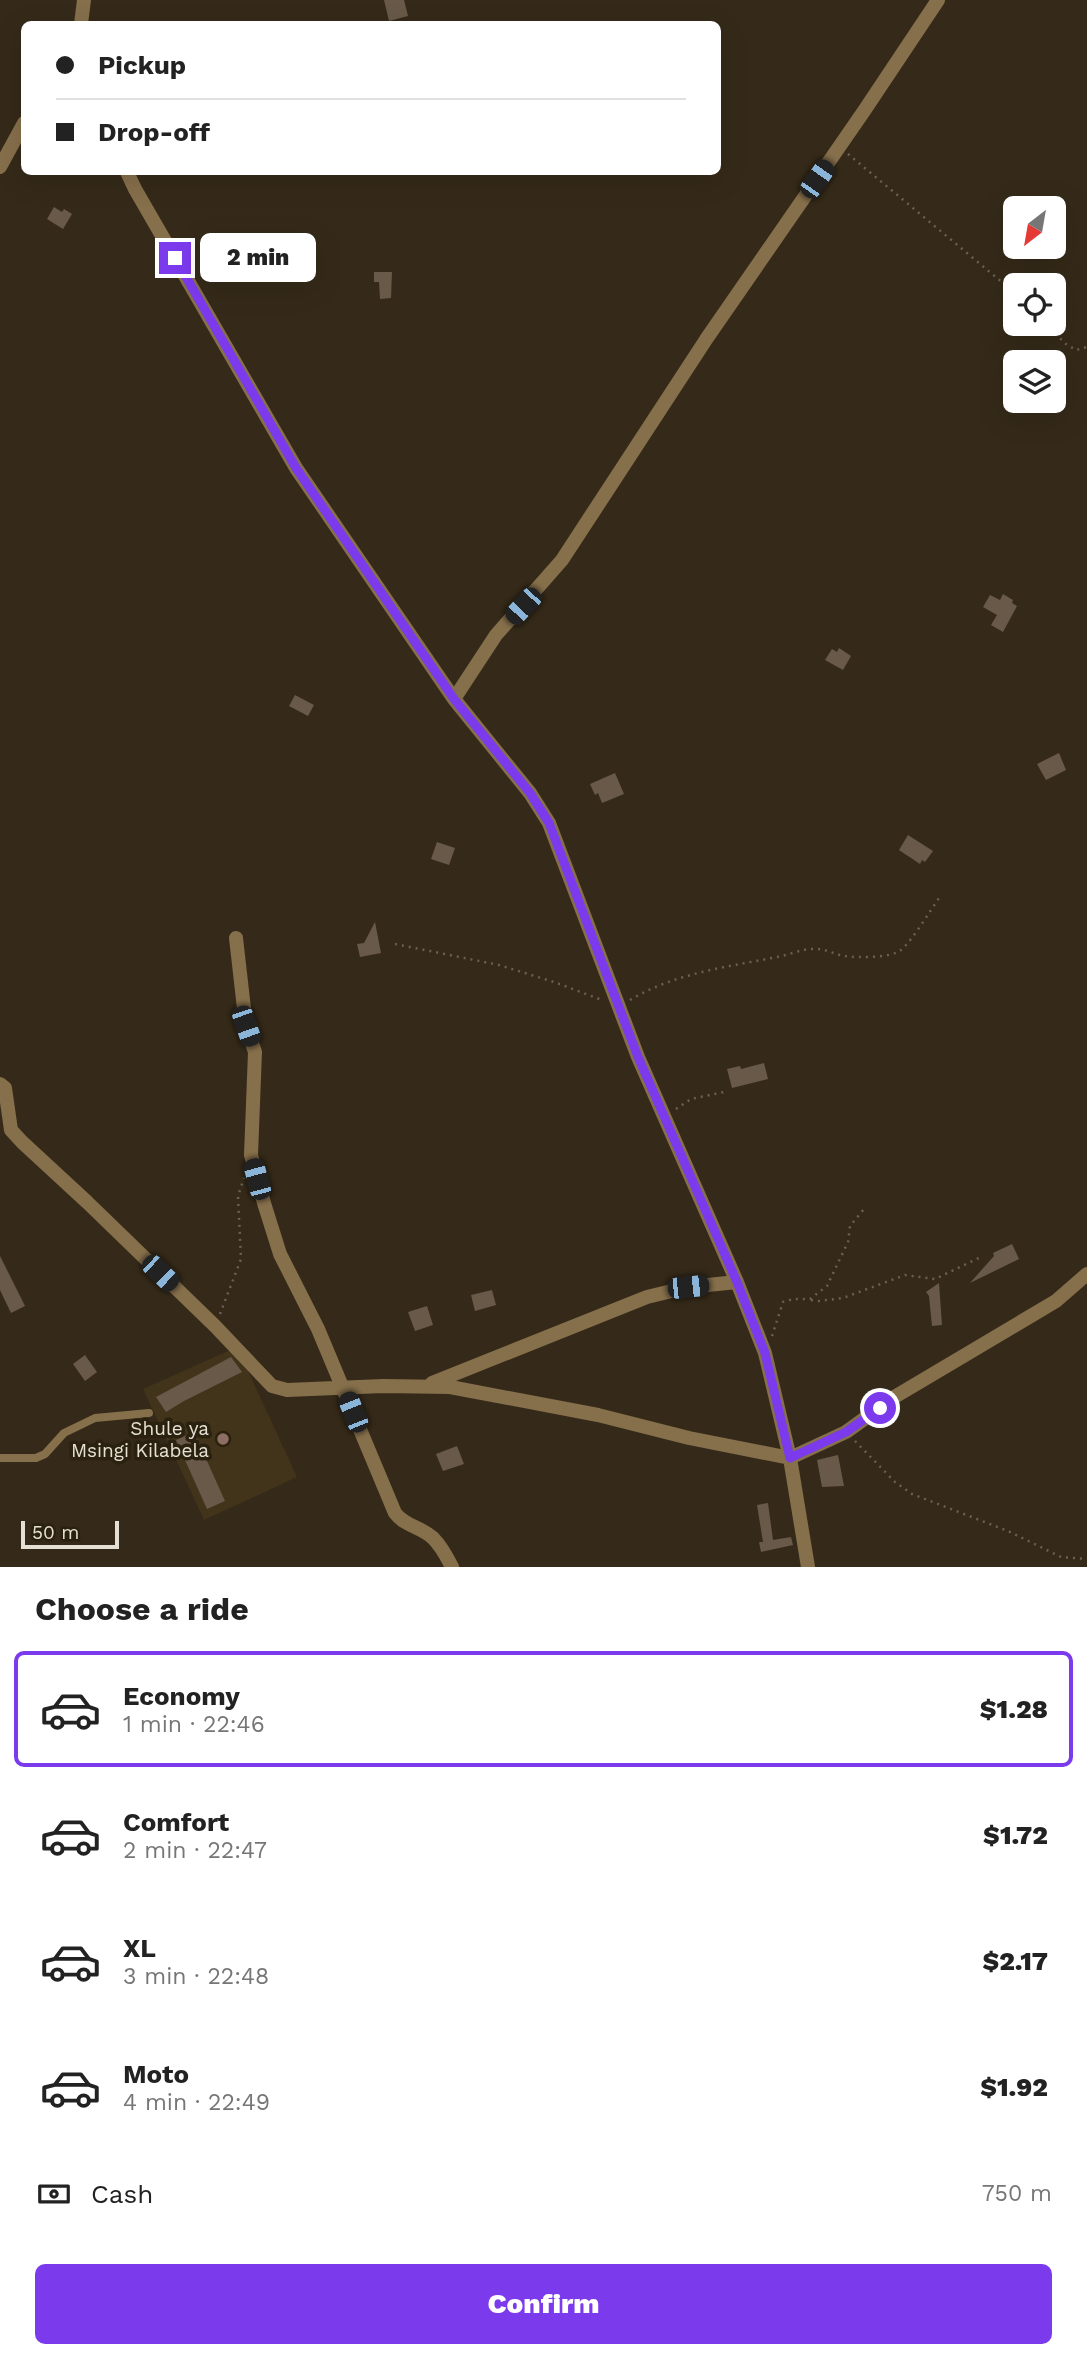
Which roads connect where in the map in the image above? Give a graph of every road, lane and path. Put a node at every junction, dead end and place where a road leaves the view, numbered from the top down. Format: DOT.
graph roads {
  1 [pos="84,0"];
  2 [pos="937,0"];
  3 [pos="81,21"];
  4 [pos="21,128"];
  5 [pos="839,147"];
  6 [pos="0,167"];
  7 [pos="128,175"];
  8 [pos="1003,283"];
  9 [pos="1058,336"];
  10 [pos="1087,346"];
  11 [pos="454,699"];
  12 [pos="939,898"];
  13 [pos="236,938"];
  14 [pos="395,944"];
  15 [pos="619,1007"];
  16 [pos="0,1084"];
  17 [pos="724,1092"];
  18 [pos="666,1119"];
  19 [pos="251,1155"];
  20 [pos="864,1209"];
  21 [pos="983,1256"];
  22 [pos="1087,1274"];
  23 [pos="737,1282"];
  24 [pos="810,1299"];
  25 [pos="215,1326"];
  26 [pos="765,1353"];
  27 [pos="343,1387"];
  28 [pos="422,1387"];
  29 [pos="149,1413"];
  30 [pos="846,1432"];
  31 [pos="0,1458"];
  32 [pos="790,1458"];
  33 [pos="1087,1559"];
  34 [pos="452,1567"];
  35 [pos="808,1567"];
  1 -- 3 [label="street"];
  2 -- 5 [label="street"];
  4 -- 6 [label="street"];
  5 -- 8 [label="path"];
  5 -- 11 [label="street"];
  7 -- 11 [label="street"];
  9 -- 10 [label="path"];
  11 -- 15 [label="street"];
  12 -- 15 [label="path"];
  13 -- 19 [label="street"];
  14 -- 15 [label="path"];
  15 -- 18 [label="street"];
  16 -- 25 [label="street"];
  17 -- 18 [label="path"];
  18 -- 23 [label="street"];
  19 -- 25 [label="path"];
  19 -- 27 [label="street"];
  20 -- 24 [label="path"];
  21 -- 24 [label="path"];
  22 -- 30 [label="street"];
  23 -- 26 [label="street"];
  23 -- 28 [label="street"];
  24 -- 26 [label="path"];
  25 -- 27 [label="street"];
  26 -- 32 [label="street"];
  27 -- 28 [label="street"];
  27 -- 34 [label="street"];
  28 -- 32 [label="street"];
  29 -- 31 [label="lane"];
  30 -- 32 [label="street"];
  30 -- 33 [label="path"];
  32 -- 35 [label="street"];
}
